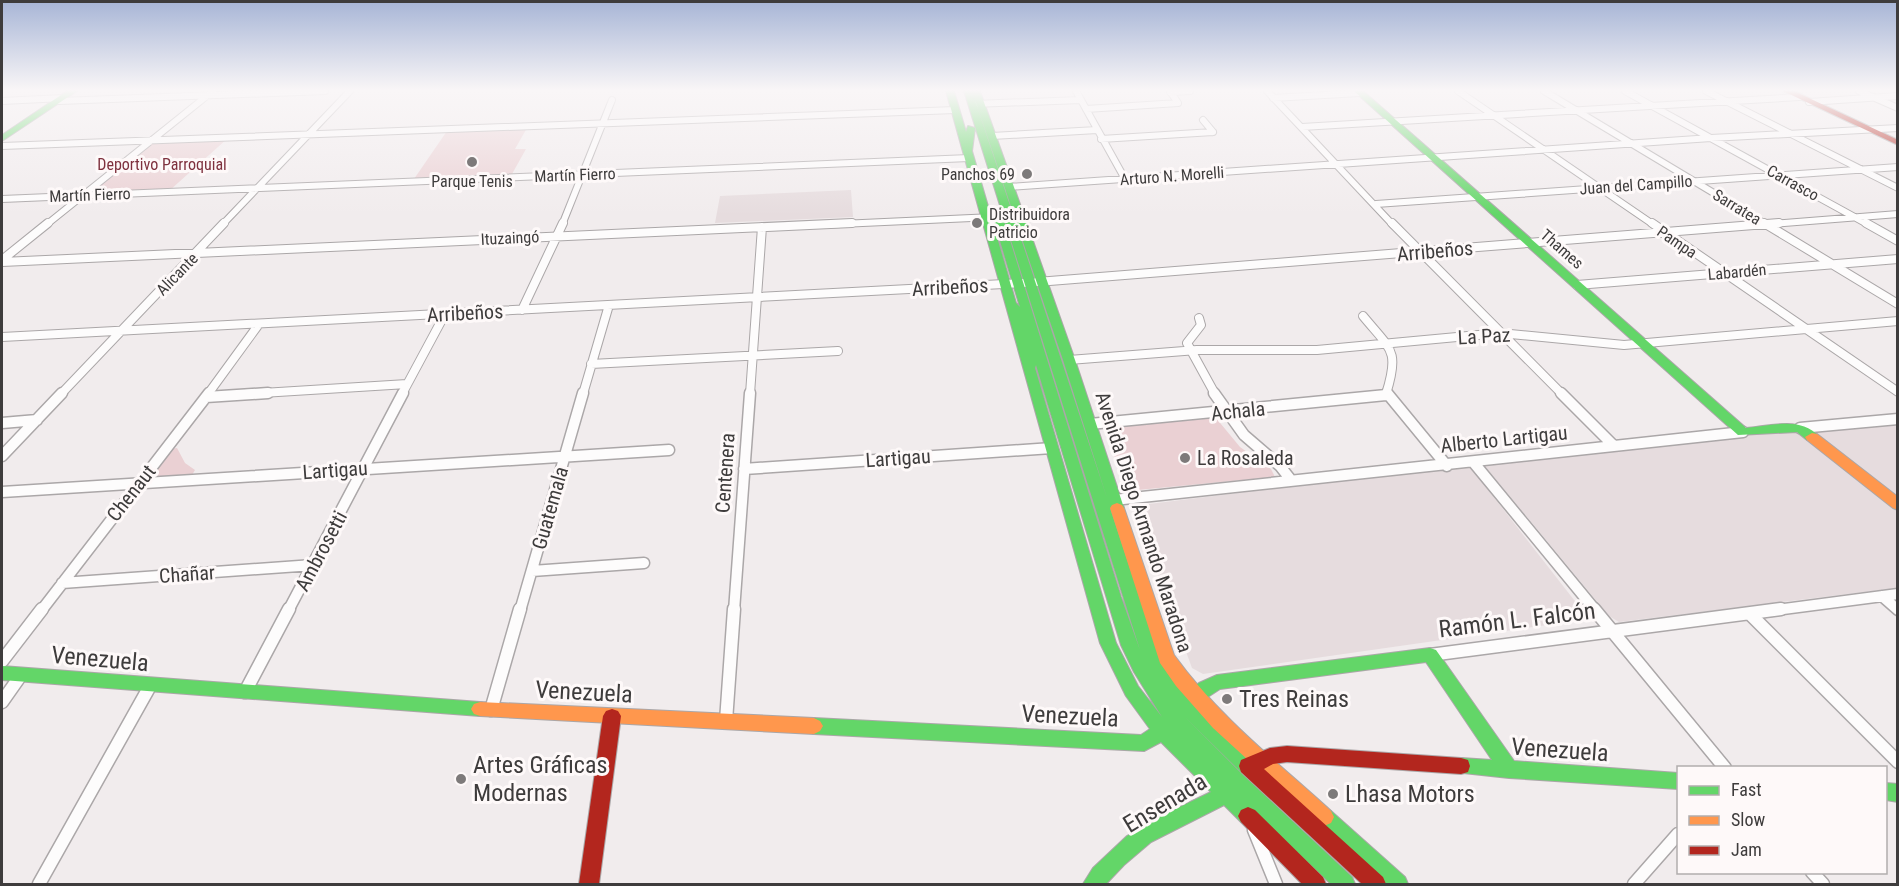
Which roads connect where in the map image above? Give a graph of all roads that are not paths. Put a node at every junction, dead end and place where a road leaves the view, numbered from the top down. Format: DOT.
graph roads {
  1 [pos="161,132"];
  2 [pos="311,132"];
  3 [pos="373,132"];
  4 [pos="599,132"];
  5 [pos="961,132"];
  6 [pos="971,132"];
  7 [pos="973,132"];
  8 [pos="983,132"];
  9 [pos="990,132"];
  10 [pos="1056,132"];
  11 [pos="1098,132"];
  12 [pos="1207,132"];
  13 [pos="1306,132"];
  14 [pos="1404,132"];
  15 [pos="1517,132"];
  16 [pos="1613,132"];
  17 [pos="1701,132"];
  18 [pos="1788,132"];
  19 [pos="1816,132"];
  20 [pos="1875,132"];
  21 [pos="1791,134"];
  22 [pos="308,135"];
  23 [pos="992,136"];
  24 [pos="1711,138"];
  25 [pos="1101,139"];
  26 [pos="151,140"];
  27 [pos="1898,143"];
  28 [pos="1632,144"];
  29 [pos="2,146"];
  30 [pos="1543,150"];
  31 [pos="968,155"];
  32 [pos="1433,157"];
  33 [pos="990,158"];
  34 [pos="1335,164"];
  35 [pos="1898,167"];
  36 [pos="1862,170"];
  37 [pos="581,175"];
  38 [pos="1779,175"];
  39 [pos="1125,179"];
  40 [pos="1694,181"];
  41 [pos="1008,187"];
  42 [pos="258,188"];
  43 [pos="1598,188"];
  44 [pos="1898,188"];
  45 [pos="82,195"];
  46 [pos="1478,197"];
  47 [pos="2,199"];
  48 [pos="1376,204"];
  49 [pos="1898,214"];
  50 [pos="1003,216"];
  51 [pos="1855,217"];
  52 [pos="1765,224"];
  53 [pos="762,227"];
  54 [pos="1663,232"];
  55 [pos="558,236"];
  56 [pos="1898,241"];
  57 [pos="1529,242"];
  58 [pos="1419,252"];
  59 [pos="197,253"];
  60 [pos="1898,259"];
  61 [pos="2,261"];
  62 [pos="1832,264"];
  63 [pos="1725,273"];
  64 [pos="1024,283"];
  65 [pos="1577,285"];
  66 [pos="756,297"];
  67 [pos="1898,304"];
  68 [pos="1012,305"];
  69 [pos="609,306"];
  70 [pos="522,310"];
  71 [pos="445,314"];
  72 [pos="1363,316"];
  73 [pos="1199,318"];
  74 [pos="1898,321"];
  75 [pos="259,324"];
  76 [pos="1806,329"];
  77 [pos="123,330"];
  78 [pos="1500,333"];
  79 [pos="1034,335"];
  80 [pos="2,337"];
  81 [pos="1386,344"];
  82 [pos="1642,344"];
  83 [pos="838,351"];
  84 [pos="1190,351"];
  85 [pos="752,356"];
  86 [pos="1069,360"];
  87 [pos="591,364"];
  88 [pos="1030,367"];
  89 [pos="407,384"];
  90 [pos="1898,392"];
  91 [pos="1386,395"];
  92 [pos="206,397"];
  93 [pos="1226,412"];
  94 [pos="1898,419"];
  95 [pos="37,420"];
  96 [pos="2,423"];
  97 [pos="1090,424"];
  98 [pos="1800,428"];
  99 [pos="1743,432"];
  100 [pos="1614,446"];
  101 [pos="1052,448"];
  102 [pos="669,450"];
  103 [pos="2,456"];
  104 [pos="565,456"];
  105 [pos="1474,463"];
  106 [pos="1447,466"];
  107 [pos="365,468"];
  108 [pos="744,469"];
  109 [pos="1291,480"];
  110 [pos="137,484"];
  111 [pos="2,492"];
  112 [pos="1114,500"];
  113 [pos="1898,505"];
  114 [pos="644,563"];
  115 [pos="313,565"];
  116 [pos="532,571"];
  117 [pos="62,583"];
  118 [pos="1898,594"];
  119 [pos="1882,597"];
  120 [pos="1898,610"];
  121 [pos="1750,614"];
  122 [pos="1614,630"];
  123 [pos="1430,655"];
  124 [pos="2,661"];
  125 [pos="2,673"];
  126 [pos="21,675"];
  127 [pos="150,686"];
  128 [pos="245,692"];
  129 [pos="1187,699"];
  130 [pos="2,702"];
  131 [pos="491,710"];
  132 [pos="612,716"];
  133 [pos="1173,717"];
  134 [pos="726,721"];
  135 [pos="1162,731"];
  136 [pos="1898,762"];
  137 [pos="1255,765"];
  138 [pos="1723,766"];
  139 [pos="1509,770"];
  140 [pos="1677,780"];
  141 [pos="1237,782"];
  142 [pos="1224,794"];
  143 [pos="1250,819"];
  144 [pos="1677,835"];
  145 [pos="39,885"];
  146 [pos="589,885"];
  147 [pos="1093,885"];
  148 [pos="1276,885"];
  149 [pos="1316,885"];
  150 [pos="1345,885"];
  151 [pos="1376,885"];
  152 [pos="1398,885"];
  153 [pos="1634,885"];
  1 -- 26 [label="street"];
  2 -- 22 [label="street, Alicante"];
  3 -- 22 [label="street"];
  4 -- 37 [label="street"];
  5 -- 31 [label="street, Avenida Diego Armando Maradona"];
  6 -- 31 [label="street"];
  7 -- 50 [label="street, Avenida Diego Armando Maradona"];
  8 -- 33 [label="street, Avenida Diego Armando Maradona"];
  9 -- 23 [label="street, Avenida Diego Armando Maradona"];
  10 -- 23 [label="street"];
  11 -- 25 [label="street"];
  12 -- 25 [label="street"];
  13 -- 34 [label="street"];
  14 -- 32 [label="street, Thames"];
  15 -- 30 [label="street, Pampa"];
  16 -- 28 [label="street, Sarratea"];
  17 -- 24 [label="street, Carrasco"];
  18 -- 21 [label="street"];
  19 -- 21 [label="street, Arturo N. Morelli"];
  20 -- 27 [label="street"];
  21 -- 24 [label="street, Arturo N. Morelli"];
  21 -- 36 [label="street"];
  22 -- 26 [label="street"];
  22 -- 42 [label="street, Alicante"];
  23 -- 41 [label="street, Avenida Diego Armando Maradona"];
  24 -- 28 [label="street, Arturo N. Morelli"];
  24 -- 38 [label="street, Carrasco"];
  25 -- 39 [label="street"];
  26 -- 29 [label="street"];
  26 -- 45 [label="street"];
  28 -- 30 [label="street, Arturo N. Morelli"];
  28 -- 40 [label="street, Sarratea"];
  30 -- 32 [label="street, Arturo N. Morelli"];
  30 -- 43 [label="street, Pampa"];
  31 -- 37 [label="street, Martín Fierro"];
  31 -- 50 [label="street, Avenida Diego Armando Maradona"];
  32 -- 34 [label="street, Arturo N. Morelli"];
  32 -- 46 [label="street, Thames"];
  33 -- 41 [label="street"];
  33 -- 50 [label="street, Avenida Diego Armando Maradona"];
  34 -- 39 [label="street, Arturo N. Morelli"];
  34 -- 48 [label="street"];
  35 -- 36 [label="street, Juan del Campillo"];
  36 -- 38 [label="street, Juan del Campillo"];
  36 -- 44 [label="street"];
  37 -- 42 [label="street, Martín Fierro"];
  37 -- 55 [label="street"];
  38 -- 40 [label="street, Juan del Campillo"];
  38 -- 51 [label="street, Carrasco"];
  39 -- 41 [label="street, Arturo N. Morelli"];
  40 -- 43 [label="street, Juan del Campillo"];
  40 -- 52 [label="street, Sarratea"];
  41 -- 50 [label="street, Avenida Diego Armando Maradona"];
  42 -- 45 [label="street, Martín Fierro"];
  42 -- 59 [label="street, Alicante"];
  43 -- 46 [label="street, Juan del Campillo"];
  43 -- 54 [label="street, Pampa"];
  45 -- 47 [label="street, Martín Fierro"];
  45 -- 61 [label="street"];
  46 -- 48 [label="street, Juan del Campillo"];
  46 -- 57 [label="street, Thames"];
  48 -- 58 [label="street"];
  49 -- 51 [label="street, Arribeños"];
  50 -- 53 [label="street, Ituzaingó"];
  50 -- 64 [label="street, Avenida Diego Armando Maradona"];
  50 -- 64 [label="street, Avenida Diego Armando Maradona"];
  51 -- 52 [label="street, Arribeños"];
  51 -- 56 [label="street, Carrasco"];
  52 -- 54 [label="street, Arribeños"];
  52 -- 62 [label="street, Sarratea"];
  53 -- 55 [label="street, Ituzaingó"];
  53 -- 66 [label="street, Centenera"];
  54 -- 57 [label="street, Arribeños"];
  54 -- 63 [label="street, Pampa"];
  55 -- 59 [label="street, Ituzaingó"];
  55 -- 70 [label="street"];
  57 -- 58 [label="street, Arribeños"];
  57 -- 65 [label="street, Thames"];
  58 -- 64 [label="street, Arribeños"];
  58 -- 78 [label="street"];
  59 -- 61 [label="street, Ituzaingó"];
  59 -- 77 [label="street, Alicante"];
  60 -- 62 [label="street, Labardén"];
  62 -- 63 [label="street, Labardén"];
  62 -- 67 [label="street, Sarratea"];
  63 -- 65 [label="street, Labardén"];
  63 -- 76 [label="street, Pampa"];
  64 -- 66 [label="street, Arribeños"];
  64 -- 68 [label="street, Avenida Diego Armando Maradona"];
  64 -- 79 [label="street, Avenida Diego Armando Maradona"];
  64 -- 86 [label="street, Avenida Diego Armando Maradona"];
  64 -- 129 [label="street, Avenida Diego Armando Maradona"];
  65 -- 82 [label="street, Thames"];
  66 -- 69 [label="street, Arribeños"];
  66 -- 85 [label="street, Centenera"];
  68 -- 79 [label="street"];
  68 -- 88 [label="street, Avenida Diego Armando Maradona"];
  69 -- 70 [label="street, Arribeños"];
  69 -- 87 [label="street, Guatemala"];
  70 -- 71 [label="street, Arribeños"];
  71 -- 75 [label="street, Arribeños"];
  71 -- 89 [label="street, Ambrosetti"];
  72 -- 81 [label="street"];
  73 -- 84 [label="street"];
  74 -- 76 [label="street, La Paz"];
  75 -- 77 [label="street, Arribeños"];
  75 -- 92 [label="street, Chenaut"];
  76 -- 82 [label="street, La Paz"];
  76 -- 90 [label="street, Pampa"];
  77 -- 80 [label="street, Arribeños"];
  77 -- 95 [label="street, Alicante"];
  78 -- 81 [label="street, La Paz"];
  78 -- 82 [label="street, La Paz"];
  78 -- 100 [label="street"];
  79 -- 88 [label="street"];
  79 -- 133 [label="street, Avenida Diego Armando Maradona"];
  81 -- 84 [label="street, La Paz"];
  81 -- 91 [label="street"];
  82 -- 99 [label="street, Thames"];
  83 -- 85 [label="street"];
  84 -- 86 [label="street, La Paz"];
  84 -- 93 [label="street"];
  85 -- 87 [label="street"];
  85 -- 108 [label="street, Centenera"];
  86 -- 97 [label="street, Avenida Diego Armando Maradona"];
  87 -- 104 [label="street, Guatemala"];
  88 -- 101 [label="street, Avenida Diego Armando Maradona"];
  89 -- 92 [label="street"];
  89 -- 107 [label="street, Ambrosetti"];
  91 -- 93 [label="street, Achala"];
  91 -- 106 [label="street"];
  92 -- 110 [label="street, Chenaut"];
  93 -- 97 [label="street, Achala"];
  93 -- 109 [label="street"];
  94 -- 98 [label="street, Alberto Lartigau"];
  95 -- 96 [label="street"];
  95 -- 103 [label="street, Alicante"];
  97 -- 112 [label="street, Avenida Diego Armando Maradona"];
  98 -- 99 [label="street, Alberto Lartigau"];
  98 -- 113 [label="street"];
  99 -- 100 [label="street, Alberto Lartigau"];
  100 -- 105 [label="street, Alberto Lartigau"];
  101 -- 108 [label="street, Lartigau"];
  101 -- 135 [label="street, Avenida Diego Armando Maradona"];
  102 -- 104 [label="street, Lartigau"];
  104 -- 107 [label="street, Lartigau"];
  104 -- 116 [label="street, Guatemala"];
  105 -- 106 [label="street, Alberto Lartigau"];
  105 -- 122 [label="street"];
  106 -- 109 [label="street, Alberto Lartigau"];
  107 -- 110 [label="street, Lartigau"];
  107 -- 115 [label="street, Ambrosetti"];
  108 -- 134 [label="street, Centenera"];
  109 -- 112 [label="street, Alberto Lartigau"];
  110 -- 111 [label="street, Lartigau"];
  110 -- 117 [label="street, Chenaut"];
  112 -- 129 [label="street, Avenida Diego Armando Maradona"];
  114 -- 116 [label="street"];
  115 -- 117 [label="street, Chañar"];
  115 -- 128 [label="street, Ambrosetti"];
  116 -- 131 [label="street, Guatemala"];
  117 -- 124 [label="street, Chenaut"];
  118 -- 119 [label="street, Ramón L. Falcón"];
  119 -- 120 [label="street"];
  119 -- 121 [label="street, Ramón L. Falcón"];
  121 -- 122 [label="street, Ramón L. Falcón"];
  121 -- 136 [label="street"];
  122 -- 123 [label="street, Ramón L. Falcón"];
  122 -- 138 [label="street"];
  123 -- 129 [label="street, Ramón L. Falcón"];
  123 -- 139 [label="street"];
  125 -- 126 [label="street, Venezuela"];
  126 -- 127 [label="street, Venezuela"];
  126 -- 130 [label="street"];
  127 -- 128 [label="street, Venezuela"];
  127 -- 145 [label="street"];
  128 -- 131 [label="street, Venezuela"];
  129 -- 133 [label="street"];
  129 -- 137 [label="street, Avenida Diego Armando Maradona"];
  131 -- 132 [label="street, Venezuela"];
  132 -- 134 [label="street, Venezuela"];
  132 -- 146 [label="street"];
  133 -- 135 [label="street"];
  133 -- 141 [label="street, Avenida Diego Armando Maradona"];
  134 -- 135 [label="street, Venezuela"];
  135 -- 142 [label="street, Avenida Diego Armando Maradona"];
  137 -- 139 [label="street, Venezuela"];
  137 -- 141 [label="street, Ensenada"];
  137 -- 151 [label="street, Avenida Diego Armando Maradona"];
  137 -- 152 [label="street, Avenida Diego Armando Maradona"];
  139 -- 140 [label="street, Venezuela"];
  141 -- 142 [label="street, Ensenada"];
  141 -- 150 [label="street, Avenida Diego Armando Maradona"];
  142 -- 143 [label="street, Avenida Diego Armando Maradona"];
  142 -- 147 [label="street, Ensenada"];
  143 -- 148 [label="street"];
  143 -- 149 [label="street, Avenida Diego Armando Maradona"];
  144 -- 153 [label="street"];
}
